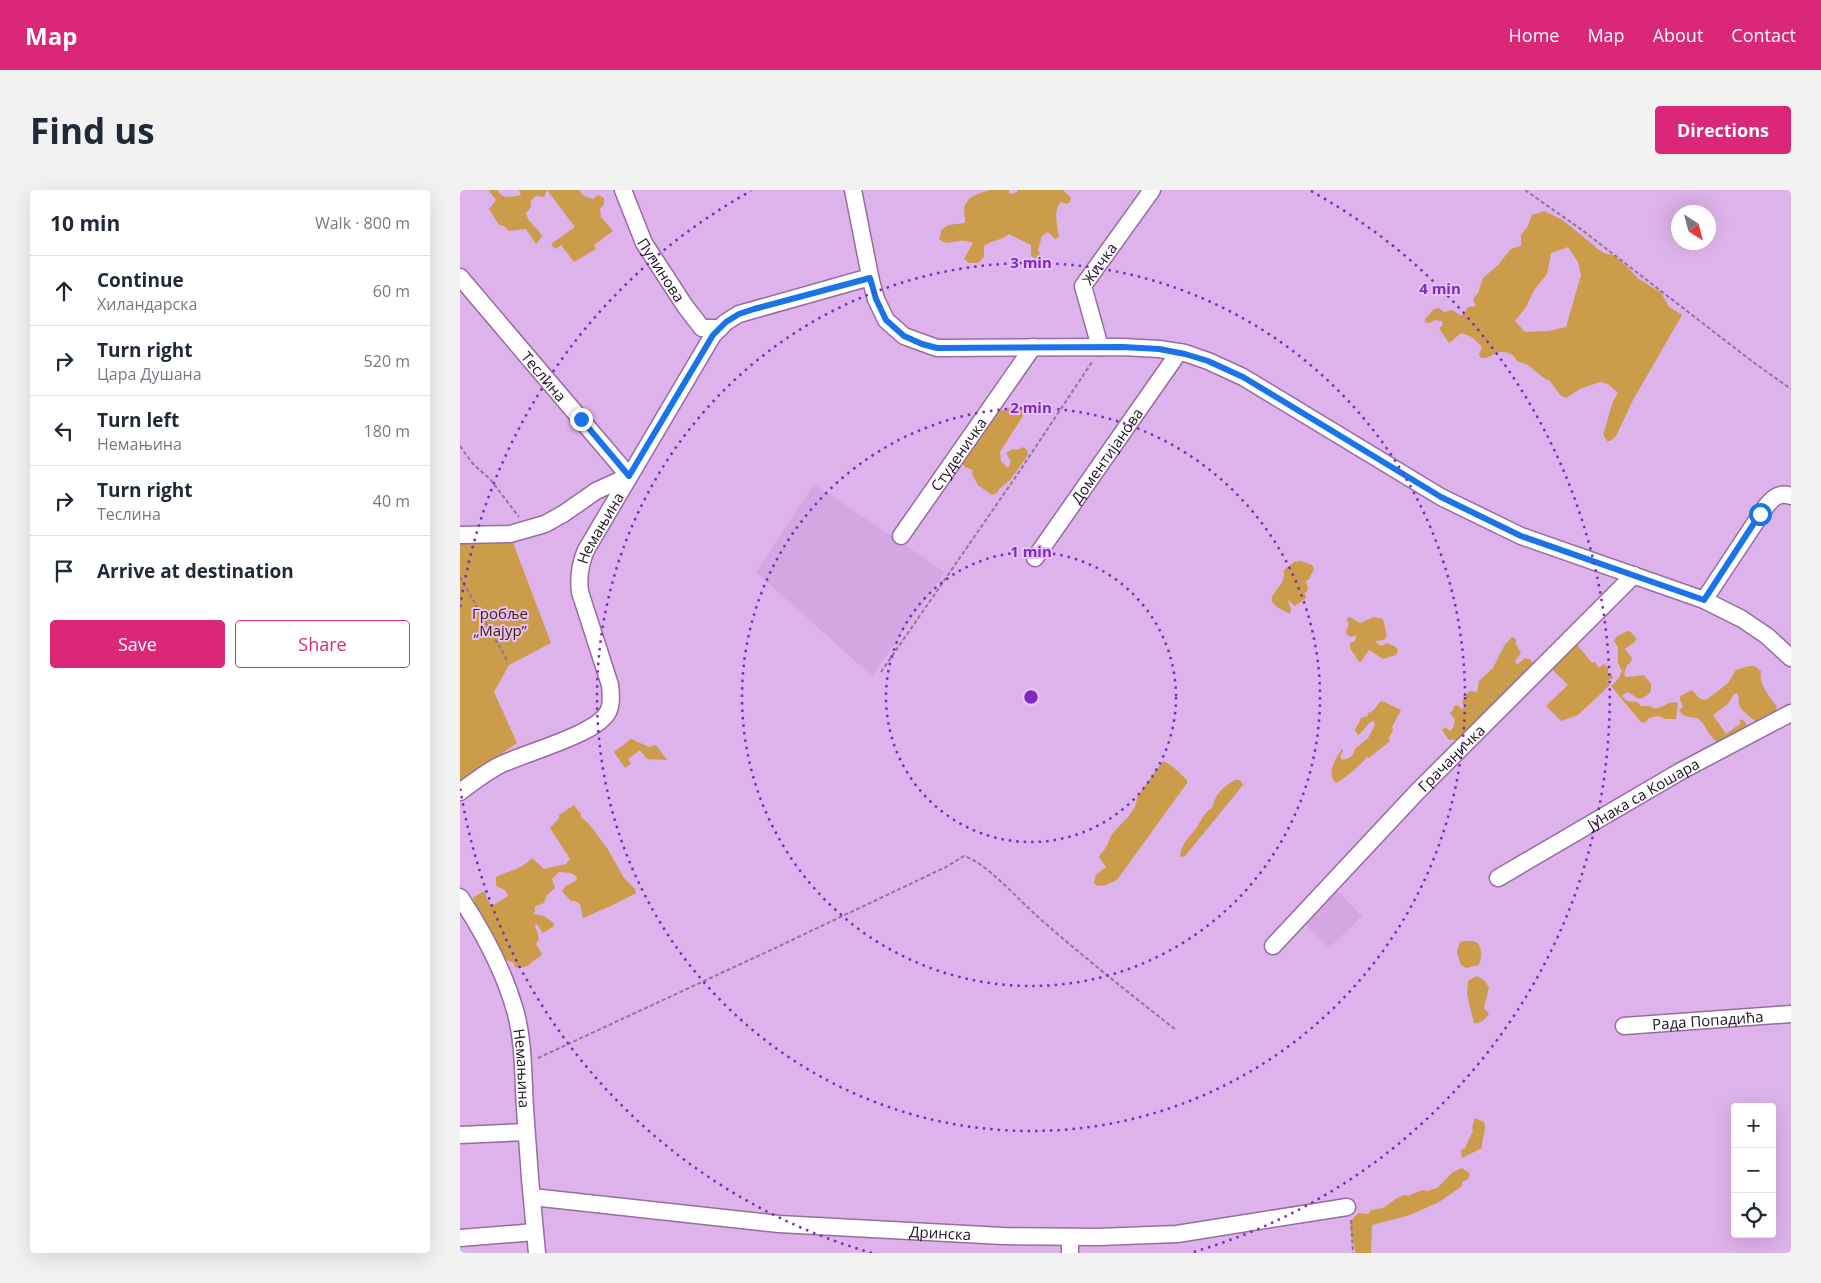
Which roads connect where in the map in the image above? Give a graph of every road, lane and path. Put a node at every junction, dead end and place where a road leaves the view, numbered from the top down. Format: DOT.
graph roads {
  1 [pos="623,190"];
  2 [pos="854,190"];
  3 [pos="1152,190"];
  4 [pos="1525,190"];
  5 [pos="460,277"];
  6 [pos="870,278"];
  7 [pos="720,328"];
  8 [pos="1033,347"];
  9 [pos="1098,347"];
  10 [pos="1180,352"];
  11 [pos="1791,388"];
  12 [pos="460,446"];
  13 [pos="629,476"];
  14 [pos="1791,496"];
  15 [pos="528,529"];
  16 [pos="460,534"];
  17 [pos="900,536"];
  18 [pos="1035,558"];
  19 [pos="1634,576"];
  20 [pos="460,577"];
  21 [pos="1704,600"];
  22 [pos="1791,658"];
  23 [pos="507,660"];
  24 [pos="881,672"];
  25 [pos="1791,713"];
  26 [pos="460,792"];
  27 [pos="1498,878"];
  28 [pos="460,897"];
  29 [pos="1272,946"];
  30 [pos="1791,1014"];
  31 [pos="1624,1026"];
  32 [pos="1176,1030"];
  33 [pos="522,1065"];
  34 [pos="526,1132"];
  35 [pos="460,1135"];
  36 [pos="532,1197"];
  37 [pos="1348,1207"];
  38 [pos="535,1232"];
  39 [pos="460,1238"];
  40 [pos="1070,1245"];
  41 [pos="537,1253"];
  42 [pos="1354,1253"];
  1 -- 7 [label="street, Пупинова"];
  2 -- 6 [label="street"];
  3 -- 9 [label="street, Жичка"];
  4 -- 11 [label="path"];
  5 -- 13 [label="street, Теслина"];
  6 -- 7 [label="street, Немањина"];
  6 -- 8 [label="street"];
  7 -- 13 [label="street, Немањина"];
  8 -- 9 [label="street"];
  8 -- 17 [label="street, Студеничка"];
  9 -- 10 [label="street"];
  9 -- 24 [label="path"];
  10 -- 18 [label="street, Доментијанова"];
  10 -- 19 [label="street"];
  12 -- 15 [label="path"];
  13 -- 15 [label="street"];
  13 -- 26 [label="street, Немањина"];
  14 -- 21 [label="street"];
  15 -- 16 [label="street"];
  19 -- 21 [label="street"];
  19 -- 29 [label="street, Грачаничка"];
  20 -- 23 [label="path"];
  21 -- 22 [label="street"];
  25 -- 27 [label="street, Јунака са Кошара"];
  28 -- 33 [label="street, Немањина"];
  30 -- 31 [label="street, Рада Попадића"];
  32 -- 33 [label="path"];
  33 -- 34 [label="street, Немањина"];
  34 -- 35 [label="street"];
  34 -- 36 [label="street, Немањина"];
  36 -- 38 [label="street, Немањина"];
  36 -- 40 [label="street, Дринска"];
  37 -- 40 [label="street, Дринска"];
  37 -- 42 [label="path"];
  38 -- 39 [label="street"];
  38 -- 41 [label="street, Немањина"];
}
